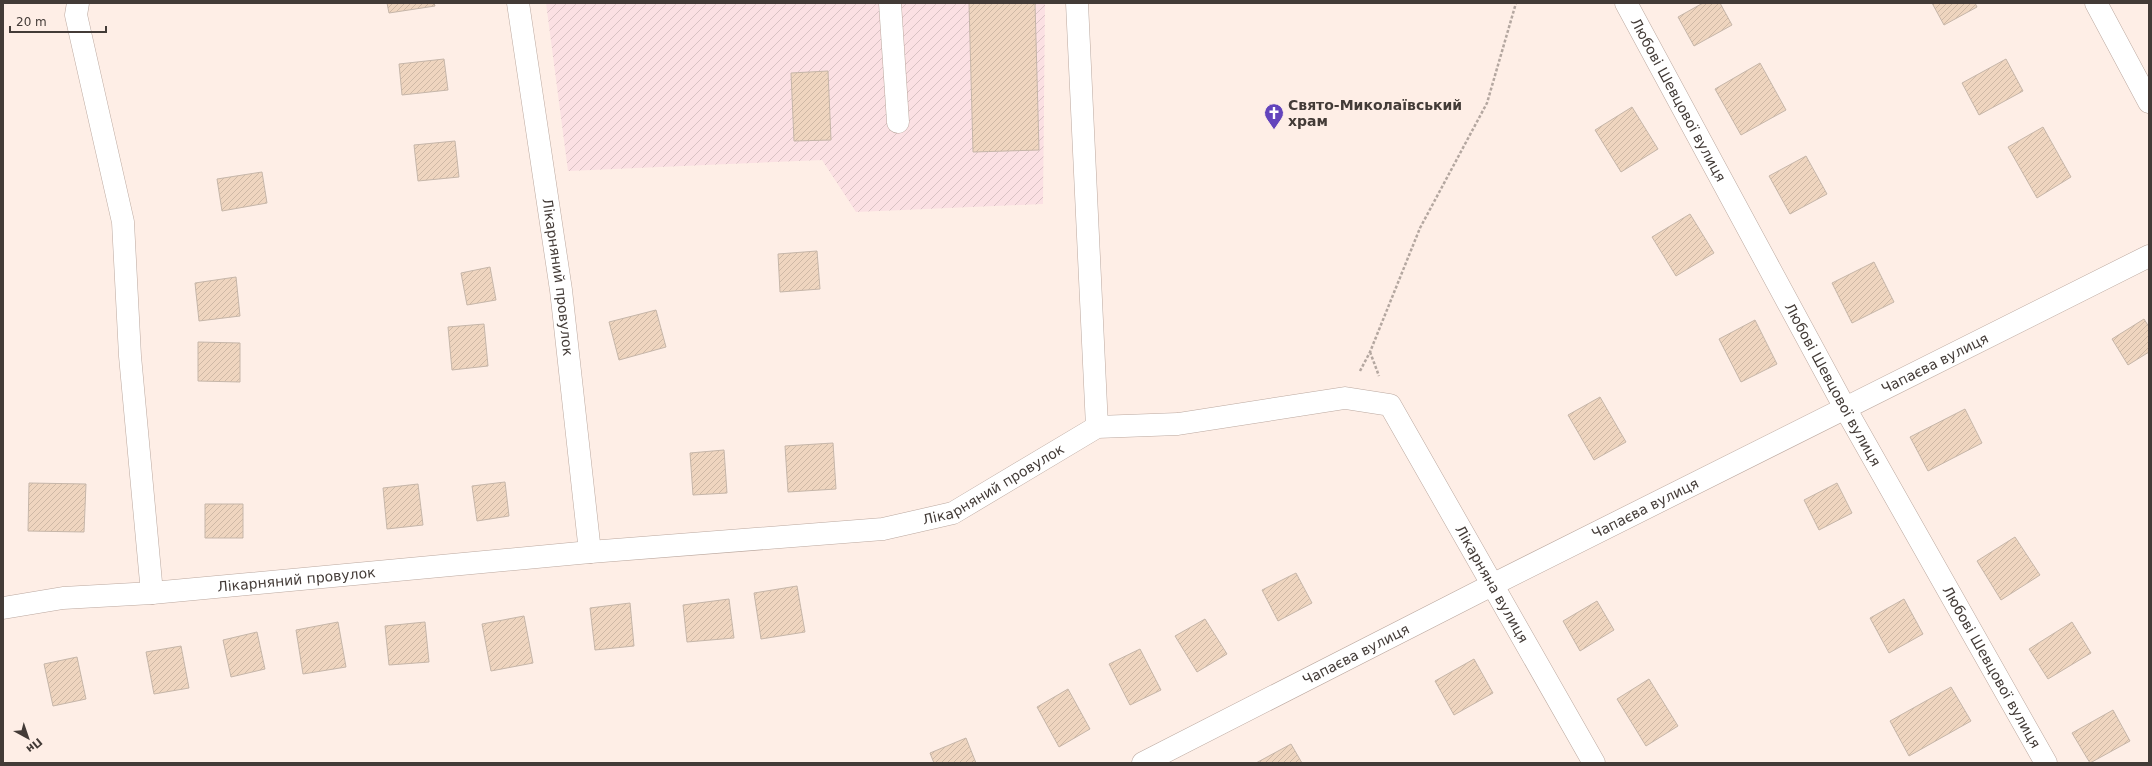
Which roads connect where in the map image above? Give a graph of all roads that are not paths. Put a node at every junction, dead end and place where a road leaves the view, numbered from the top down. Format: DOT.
graph roads {
  1 [pos="78,3"];
  2 [pos="518,3"];
  3 [pos="890,3"];
  4 [pos="1077,3"];
  5 [pos="1626,3"];
  6 [pos="2096,3"];
  7 [pos="2149,102"];
  8 [pos="898,122"];
  9 [pos="2149,256"];
  10 [pos="1390,405"];
  11 [pos="1845,408"];
  12 [pos="1097,427"];
  13 [pos="590,552"];
  14 [pos="1492,585"];
  15 [pos="152,592"];
  16 [pos="3,608"];
  17 [pos="1168,758"];
  18 [pos="1143,763"];
  19 [pos="1594,763"];
  20 [pos="2046,763"];
  1 -- 15 [label="street"];
  2 -- 13 [label="street, Лікарняний провулок"];
  3 -- 8 [label="street"];
  4 -- 12 [label="street"];
  5 -- 11 [label="street, Любові Шевцової вулиця"];
  6 -- 7 [label="street"];
  9 -- 11 [label="street, Чапаєва вулиця"];
  10 -- 12 [label="street, Лікарняний провулок"];
  10 -- 14 [label="street, Лікарняна вулиця"];
  11 -- 14 [label="street, Чапаєва вулиця"];
  11 -- 20 [label="street, Любові Шевцової вулиця"];
  12 -- 13 [label="street, Лікарняний провулок"];
  13 -- 15 [label="street, Лікарняний провулок"];
  14 -- 17 [label="street, Чапаєва вулиця"];
  14 -- 19 [label="street, Лікарняна вулиця"];
  15 -- 16 [label="street, Лікарняний провулок"];
  17 -- 18 [label="street, Чапаєва вулиця"];
}
